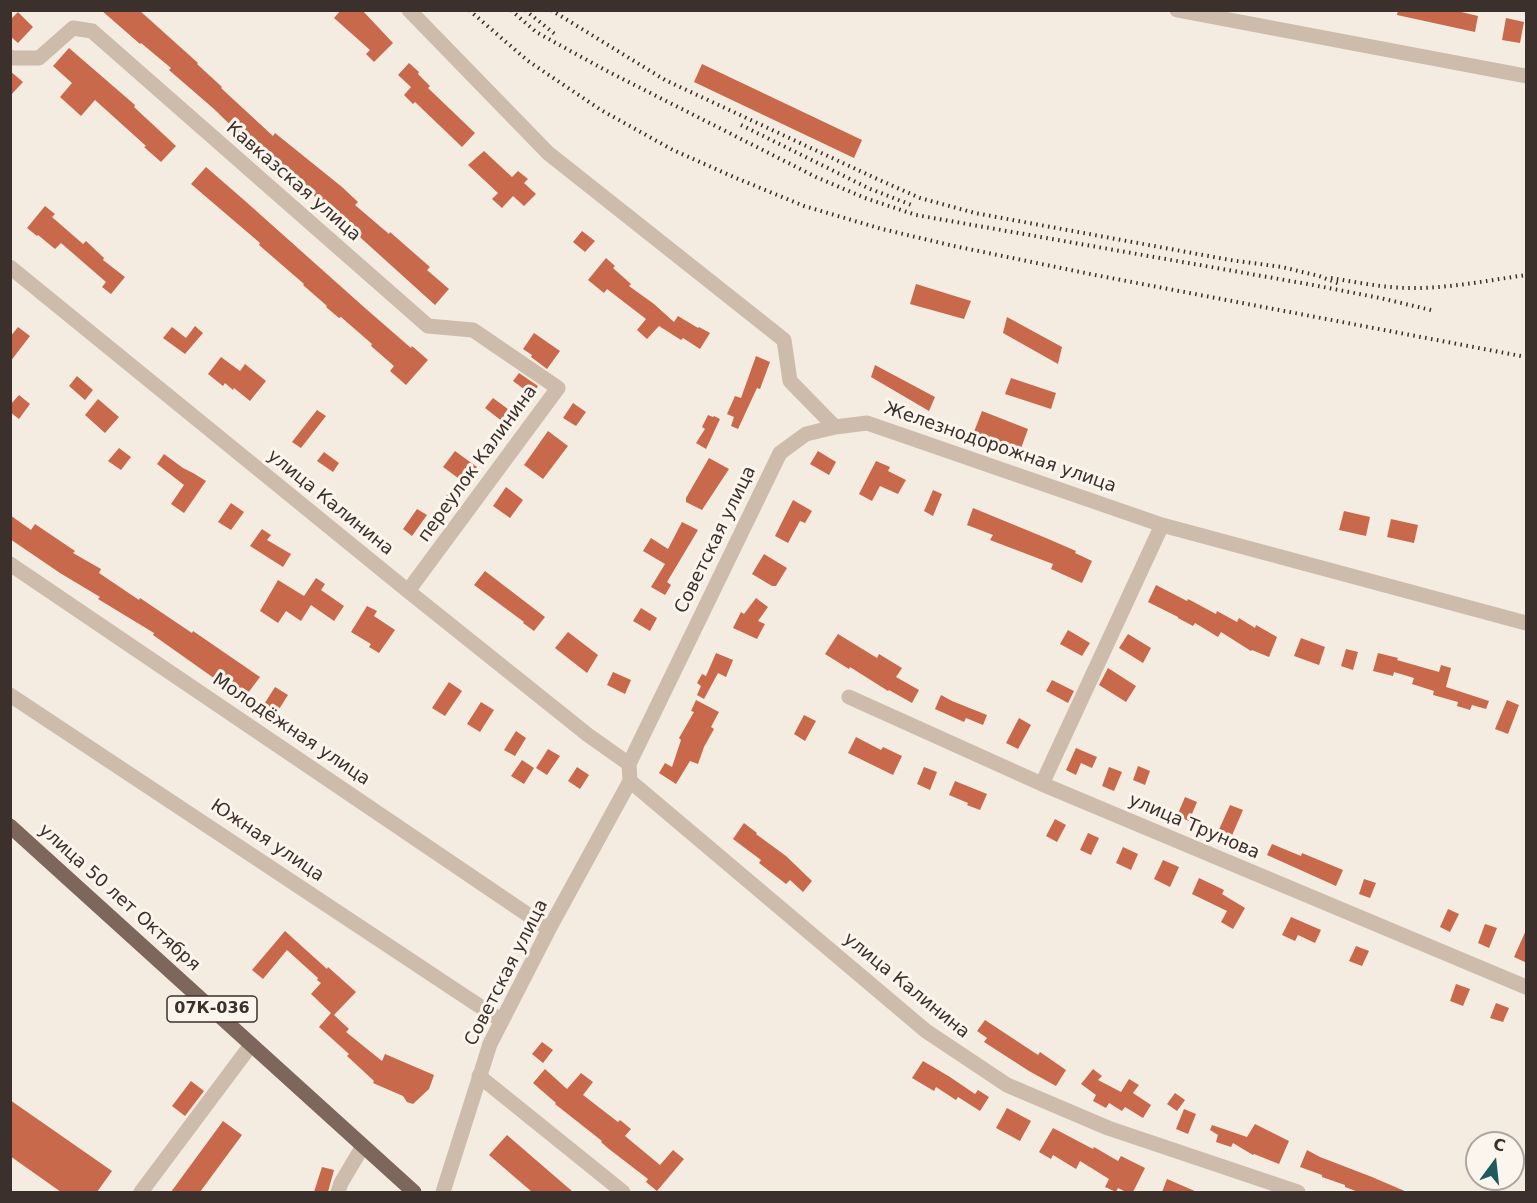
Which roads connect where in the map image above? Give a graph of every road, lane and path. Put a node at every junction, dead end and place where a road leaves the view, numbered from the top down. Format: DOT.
graph roads {
  1 [pos="409,10"];
  2 [pos="1177,10"];
  3 [pos="10,57"];
  4 [pos="1527,76"];
  5 [pos="10,267"];
  6 [pos="558,388"];
  7 [pos="835,427"];
  8 [pos="1162,525"];
  9 [pos="10,564"];
  10 [pos="408,591"];
  11 [pos="1527,623"];
  12 [pos="10,695"];
  13 [pos="849,697"];
  14 [pos="629,764"];
  15 [pos="630,781"];
  16 [pos="1042,784"];
  17 [pos="10,826"];
  18 [pos="549,929"];
  19 [pos="1527,987"];
  20 [pos="502,1021"];
  21 [pos="251,1045"];
  22 [pos="479,1076"];
  23 [pos="363,1146"];
  24 [pos="141,1192"];
  25 [pos="338,1192"];
  26 [pos="414,1192"];
  27 [pos="443,1192"];
  28 [pos="623,1192"];
  29 [pos="1298,1192"];
  1 -- 7 [label="street"];
  2 -- 4 [label="street"];
  3 -- 6 [label="street, Кавказская улица"];
  5 -- 10 [label="street, улица Калинина"];
  6 -- 10 [label="street, переулок Калинина"];
  7 -- 8 [label="street, Железнодорожная улица"];
  7 -- 14 [label="street, Советская улица"];
  8 -- 11 [label="street, Железнодорожная улица"];
  8 -- 16 [label="street"];
  9 -- 18 [label="street, Молодёжная улица"];
  10 -- 14 [label="street, улица Калинина"];
  12 -- 20 [label="street, Южная улица"];
  13 -- 16 [label="street, улица Трунова"];
  14 -- 15 [label="street"];
  15 -- 18 [label="street, Советская улица"];
  15 -- 29 [label="street, улица Калинина"];
  16 -- 19 [label="street, улица Трунова"];
  17 -- 21 [label="main road, улица 50 лет Октября / 07К-036"];
  18 -- 20 [label="street, Советская улица"];
  20 -- 22 [label="street, Советская улица"];
  21 -- 23 [label="main road, улица 50 лет Октября / 07К-036"];
  21 -- 24 [label="street"];
  22 -- 27 [label="street, Советская улица"];
  22 -- 28 [label="street"];
  23 -- 25 [label="street"];
  23 -- 26 [label="main road, улица 50 лет Октября / 07К-036"];
}
